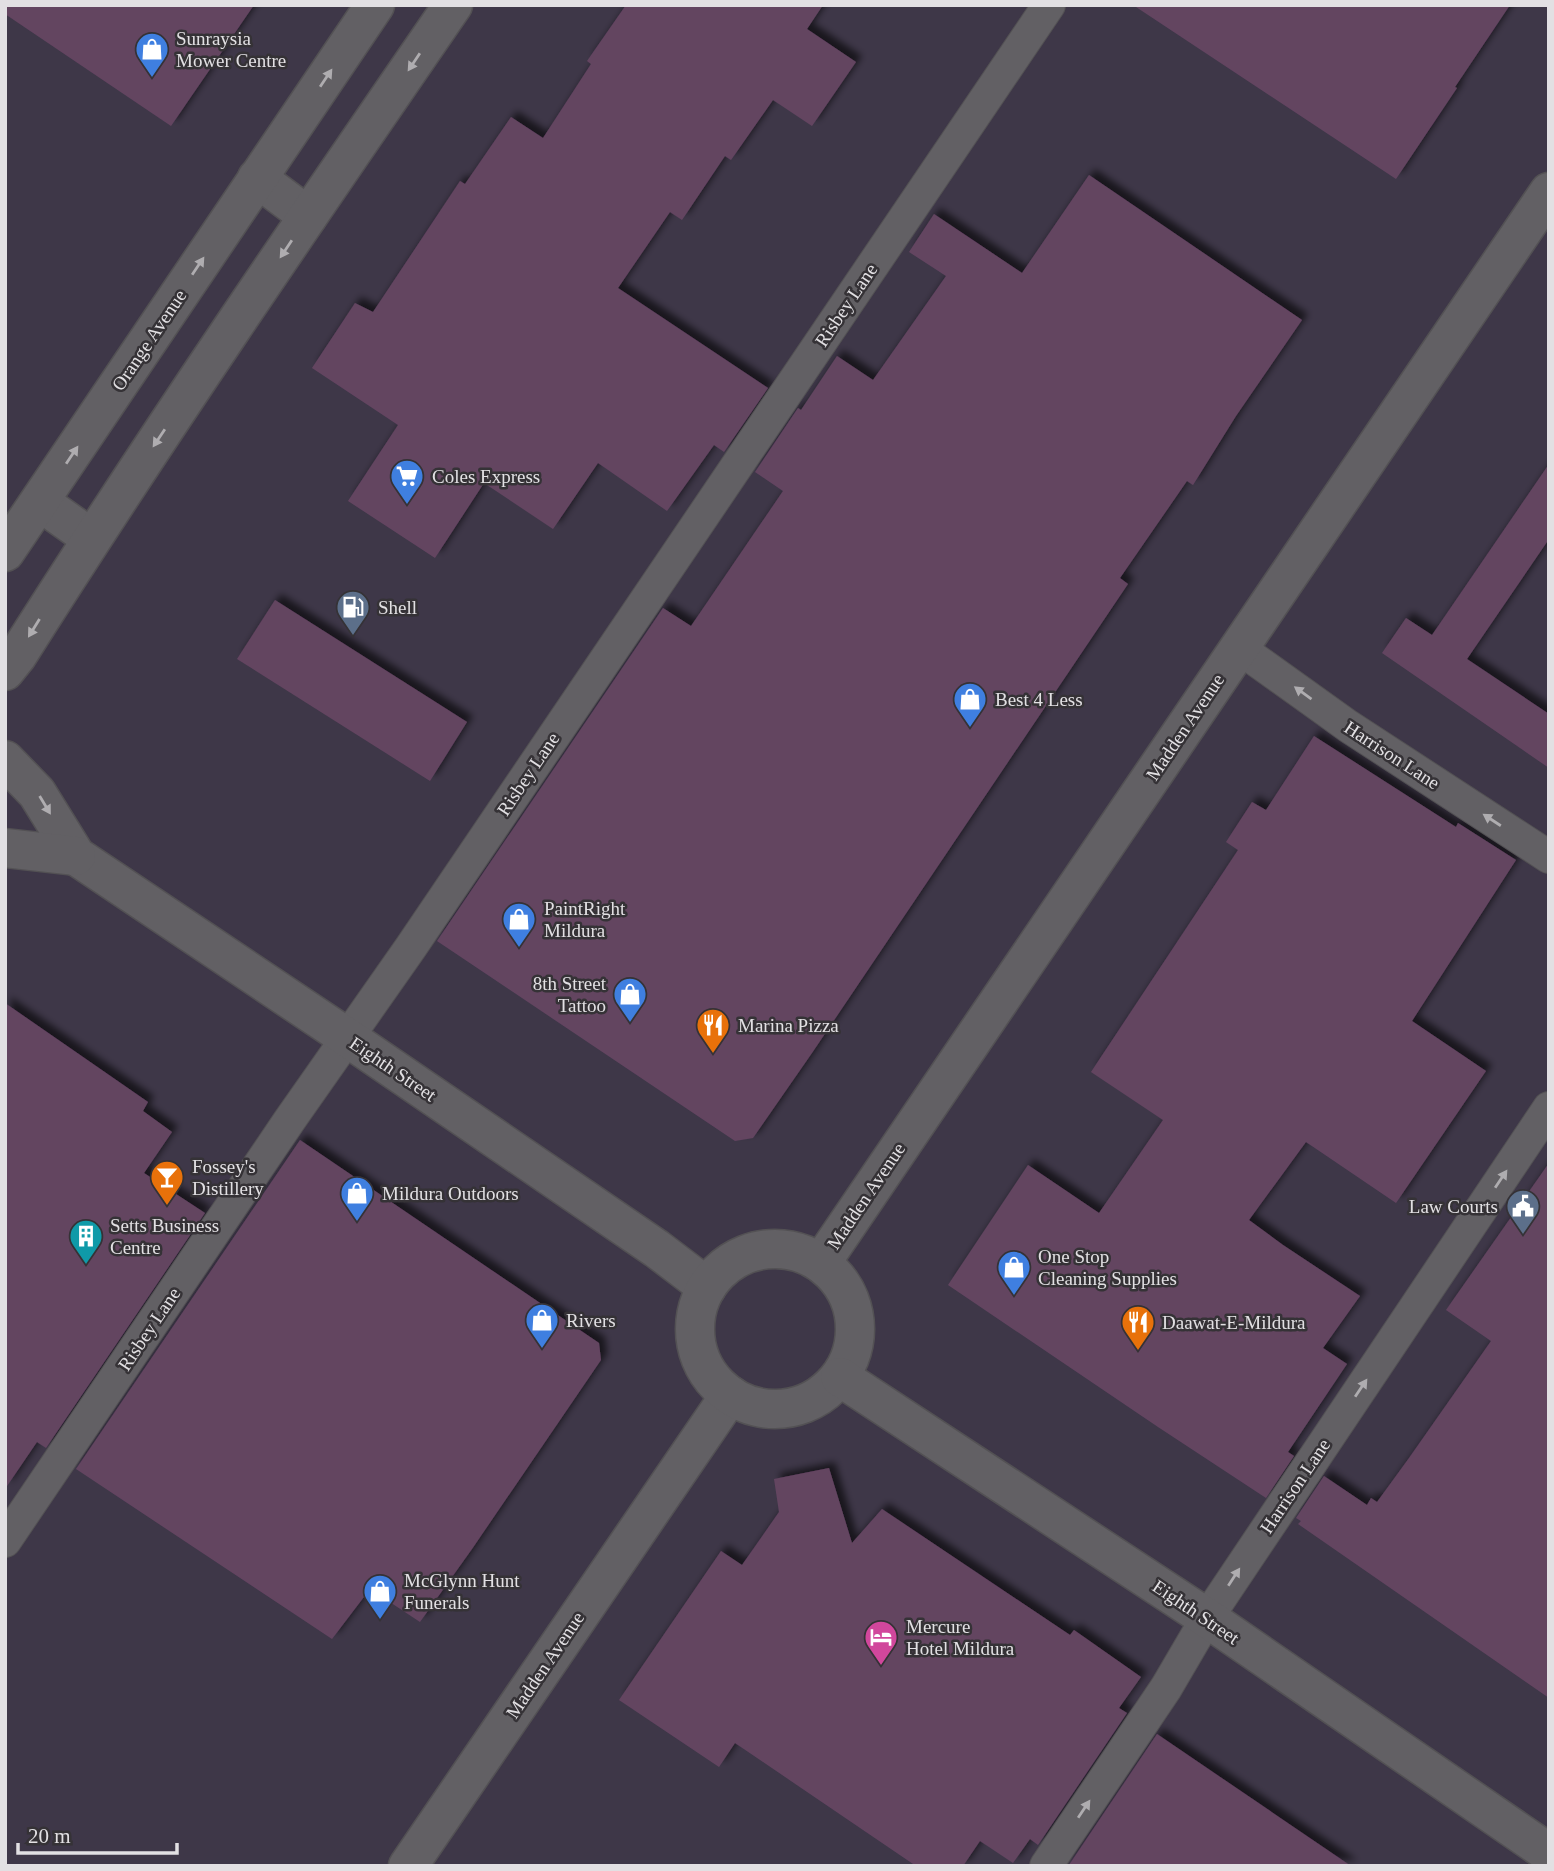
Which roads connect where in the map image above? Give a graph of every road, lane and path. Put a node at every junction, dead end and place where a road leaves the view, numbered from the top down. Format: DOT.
graph roads {
  1 [pos="375,5"];
  2 [pos="453,5"];
  3 [pos="1049,5"];
  4 [pos="257,178"];
  5 [pos="1549,192"];
  6 [pos="308,216"];
  7 [pos="40,502"];
  8 [pos="91,538"];
  9 [pos="5,552"];
  10 [pos="1239,648"];
  11 [pos="5,671"];
  12 [pos="5,760"];
  13 [pos="5,848"];
  14 [pos="76,856"];
  15 [pos="1549,857"];
  16 [pos="348,1038"];
  17 [pos="1549,1108"];
  18 [pos="821,1263"];
  19 [pos="707,1287"];
  20 [pos="840,1377"];
  21 [pos="730,1395"];
  22 [pos="5,1541"];
  23 [pos="1208,1618"];
  24 [pos="1549,1853"];
  25 [pos="408,1866"];
  26 [pos="1045,1866"];
  4 -- 1 [label="street, Orange Avenue, one-way"];
  2 -- 6 [label="street, one-way"];
  3 -- 16 [label="lane, Risbey Lane"];
  4 -- 6 [label="street"];
  7 -- 4 [label="street, Orange Avenue, one-way"];
  5 -- 10 [label="street, Madden Avenue"];
  6 -- 8 [label="street, one-way"];
  7 -- 8 [label="street"];
  7 -- 9 [label="street, Orange Avenue"];
  8 -- 11 [label="street, one-way"];
  15 -- 10 [label="lane, Harrison Lane, one-way"];
  10 -- 18 [label="street, Madden Avenue"];
  12 -- 14 [label="street, Eighth Street, one-way"];
  13 -- 14 [label="street, Eighth Street"];
  14 -- 16 [label="street, Eighth Street"];
  16 -- 19 [label="street, Eighth Street"];
  16 -- 22 [label="lane, Risbey Lane"];
  23 -- 17 [label="lane, Harrison Lane, one-way"];
  18 -- 19 [label="street"];
  18 -- 20 [label="street"];
  19 -- 21 [label="street"];
  20 -- 21 [label="street"];
  20 -- 23 [label="street, Eighth Street"];
  21 -- 25 [label="street, Madden Avenue"];
  23 -- 24 [label="street, Eighth Street"];
  26 -- 23 [label="lane, Harrison Lane, one-way"];
}
